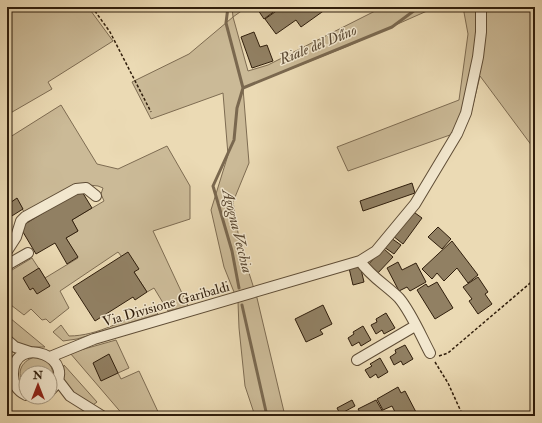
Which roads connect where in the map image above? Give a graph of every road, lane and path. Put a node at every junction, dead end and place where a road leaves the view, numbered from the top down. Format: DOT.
graph roads {
  1 [pos="92,7"];
  2 [pos="481,7"];
  3 [pos="152,112"];
  4 [pos="96,196"];
  5 [pos="7,251"];
  6 [pos="28,253"];
  7 [pos="360,262"];
  8 [pos="7,265"];
  9 [pos="535,279"];
  10 [pos="415,326"];
  11 [pos="7,340"];
  12 [pos="7,346"];
  13 [pos="30,352"];
  14 [pos="430,353"];
  15 [pos="50,357"];
  16 [pos="357,360"];
  17 [pos="15,364"];
  18 [pos="56,365"];
  19 [pos="58,380"];
  20 [pos="11,384"];
  21 [pos="58,394"];
  22 [pos="70,396"];
  23 [pos="102,416"];
  24 [pos="463,416"];
  1 -- 3 [label="path"];
  2 -- 7 [label="street, Via Divisione Garibaldi"];
  4 -- 5 [label="street"];
  6 -- 8 [label="street"];
  7 -- 10 [label="street"];
  7 -- 15 [label="street, Via Divisione Garibaldi"];
  9 -- 14 [label="path"];
  10 -- 14 [label="street"];
  10 -- 16 [label="street"];
  11 -- 13 [label="street"];
  12 -- 17 [label="street"];
  13 -- 15 [label="street"];
  13 -- 17 [label="street"];
  14 -- 24 [label="path"];
  15 -- 18 [label="street"];
  17 -- 20 [label="street"];
  19 -- 22 [label="street"];
  21 -- 22 [label="street"];
  22 -- 23 [label="street"];
}
